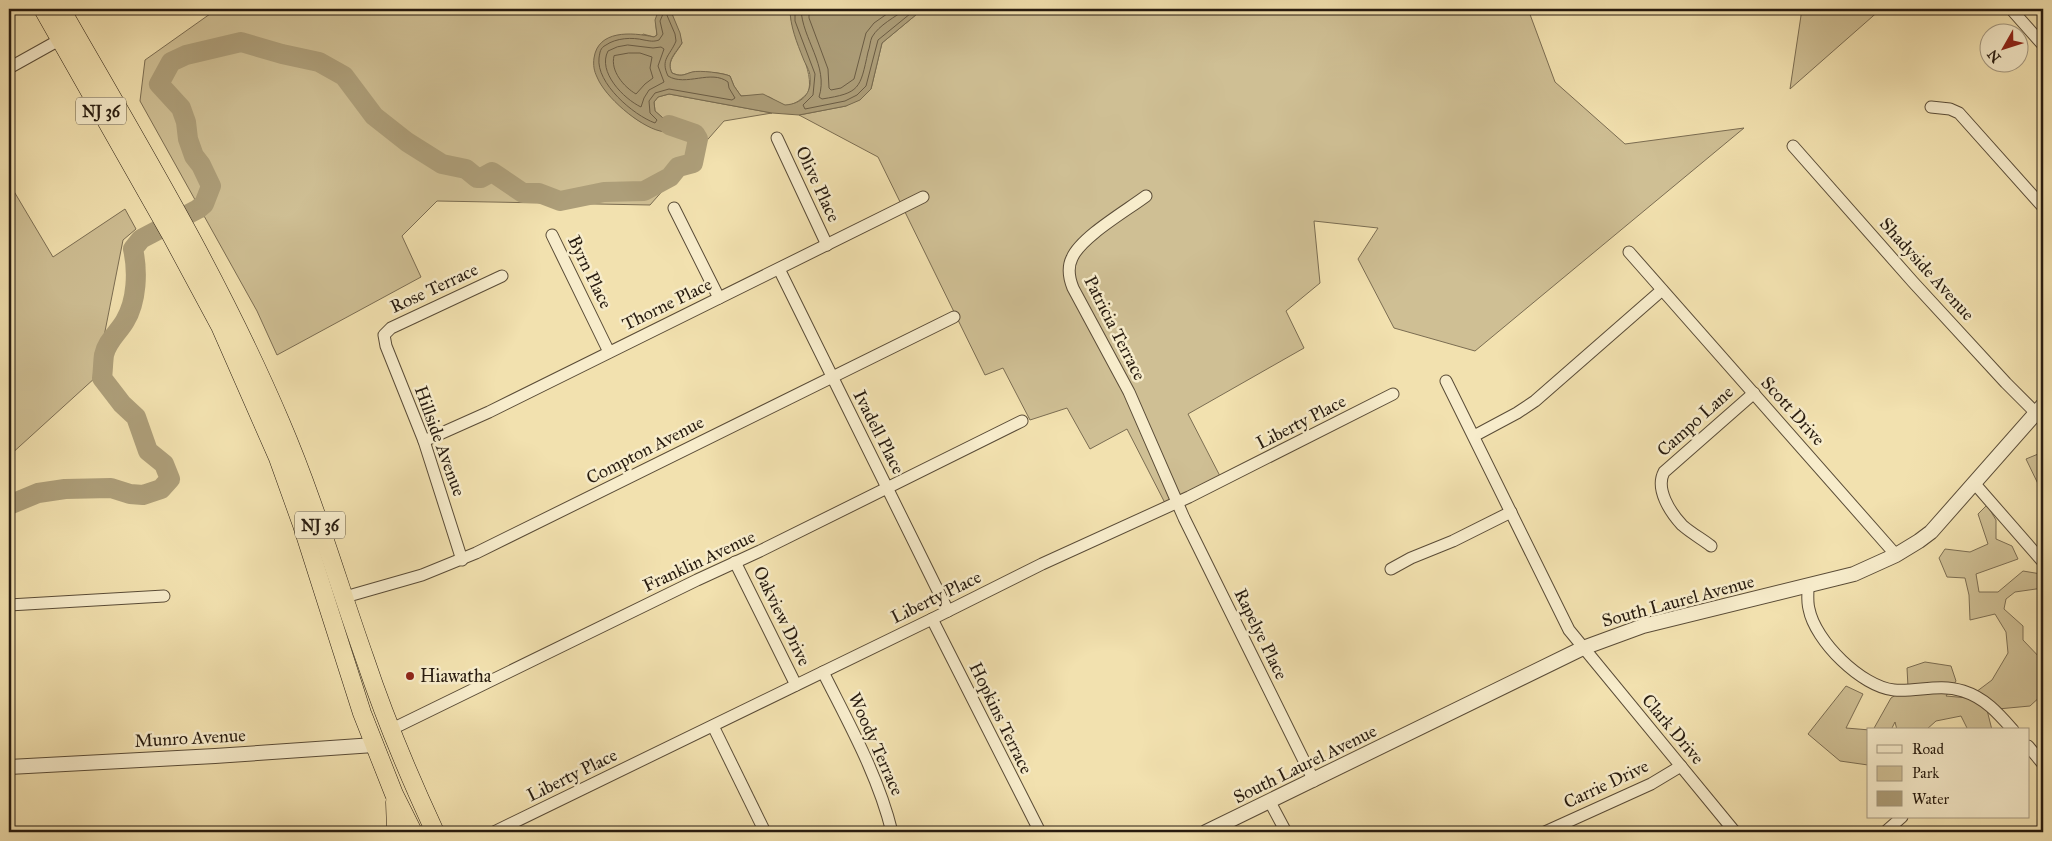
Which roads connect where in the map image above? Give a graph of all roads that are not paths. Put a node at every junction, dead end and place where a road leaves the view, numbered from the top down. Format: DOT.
graph roads {
  1 [pos="43,9"];
  2 [pos="62,9"];
  3 [pos="2011,9"];
  4 [pos="60,39"];
  5 [pos="2043,45"];
  6 [pos="9,68"];
  7 [pos="1931,107"];
  8 [pos="777,138"];
  9 [pos="1793,146"];
  10 [pos="1146,196"];
  11 [pos="923,197"];
  12 [pos="2043,207"];
  13 [pos="674,208"];
  14 [pos="166,209"];
  15 [pos="178,230"];
  16 [pos="552,235"];
  17 [pos="827,245"];
  18 [pos="1629,252"];
  19 [pos="779,269"];
  20 [pos="502,276"];
  21 [pos="1662,290"];
  22 [pos="719,298"];
  23 [pos="954,317"];
  24 [pos="384,335"];
  25 [pos="609,352"];
  26 [pos="832,378"];
  27 [pos="1446,381"];
  28 [pos="1754,393"];
  29 [pos="1394,394"];
  30 [pos="2040,409"];
  31 [pos="1022,421"];
  32 [pos="1474,436"];
  33 [pos="424,441"];
  34 [pos="1975,484"];
  35 [pos="887,488"];
  36 [pos="1178,502"];
  37 [pos="1511,512"];
  38 [pos="1711,546"];
  39 [pos="1896,555"];
  40 [pos="462,560"];
  41 [pos="735,562"];
  42 [pos="2043,562"];
  43 [pos="1391,569"];
  44 [pos="1808,586"];
  45 [pos="164,596"];
  46 [pos="345,597"];
  47 [pos="9,605"];
  48 [pos="948,611"];
  49 [pos="932,619"];
  50 [pos="1583,648"];
  51 [pos="823,672"];
  52 [pos="796,685"];
  53 [pos="713,726"];
  54 [pos="2009,728"];
  55 [pos="390,730"];
  56 [pos="374,745"];
  57 [pos="2030,748"];
  58 [pos="2043,764"];
  59 [pos="1682,766"];
  60 [pos="9,767"];
  61 [pos="1314,781"];
  62 [pos="394,794"];
  63 [pos="1270,802"];
  64 [pos="1901,818"];
  65 [pos="396,832"];
  66 [pos="413,832"];
  67 [pos="435,832"];
  68 [pos="494,832"];
  69 [pos="765,832"];
  70 [pos="892,832"];
  71 [pos="1040,832"];
  72 [pos="1206,832"];
  73 [pos="1286,832"];
  74 [pos="1545,832"];
  75 [pos="1734,832"];
  76 [pos="1884,832"];
  1 -- 4 [label="highway, NJ 36"];
  2 -- 14 [label="highway, NJ 36"];
  3 -- 5 [label="street"];
  4 -- 6 [label="street"];
  4 -- 14 [label="highway, NJ 36"];
  7 -- 12 [label="street"];
  8 -- 17 [label="street, Olive Place"];
  9 -- 30 [label="street, Shadyside Avenue"];
  10 -- 36 [label="street, Patricia Terrace"];
  11 -- 17 [label="street, Thorne Place"];
  13 -- 22 [label="street"];
  14 -- 15 [label="highway, NJ 36"];
  15 -- 46 [label="highway, NJ 36"];
  15 -- 56 [label="highway, NJ 36"];
  16 -- 25 [label="street, Byrn Place"];
  17 -- 19 [label="street, Thorne Place"];
  18 -- 21 [label="street, Scott Drive"];
  19 -- 22 [label="street, Thorne Place"];
  19 -- 26 [label="street, Ivadell Place"];
  20 -- 24 [label="street, Rose Terrace"];
  21 -- 28 [label="street, Scott Drive"];
  21 -- 32 [label="street"];
  22 -- 25 [label="street, Thorne Place"];
  23 -- 26 [label="street, Compton Avenue"];
  24 -- 33 [label="street, Hillside Avenue"];
  25 -- 33 [label="street, Thorne Place"];
  26 -- 35 [label="street, Ivadell Place"];
  26 -- 40 [label="street, Compton Avenue"];
  27 -- 32 [label="street"];
  28 -- 38 [label="street, Campo Lane"];
  28 -- 39 [label="street, Scott Drive"];
  29 -- 36 [label="street, Liberty Place"];
  30 -- 34 [label="street, South Laurel Avenue"];
  31 -- 35 [label="street, Franklin Avenue"];
  32 -- 37 [label="street"];
  33 -- 40 [label="street, Hillside Avenue"];
  34 -- 39 [label="street, South Laurel Avenue"];
  34 -- 42 [label="street"];
  35 -- 41 [label="street, Franklin Avenue"];
  35 -- 48 [label="street, Ivadell Place"];
  36 -- 48 [label="street, Liberty Place"];
  36 -- 61 [label="street, Rapelye Place"];
  37 -- 43 [label="street"];
  37 -- 50 [label="street"];
  39 -- 44 [label="street, South Laurel Avenue"];
  40 -- 46 [label="street, Compton Avenue"];
  41 -- 52 [label="street, Oakview Drive"];
  41 -- 55 [label="street, Franklin Avenue"];
  44 -- 50 [label="street, South Laurel Avenue"];
  44 -- 54 [label="street"];
  45 -- 47 [label="street"];
  46 -- 55 [label="highway, NJ 36"];
  48 -- 49 [label="street, Liberty Place"];
  49 -- 51 [label="street, Liberty Place"];
  49 -- 71 [label="street, Hopkins Terrace"];
  50 -- 59 [label="street, Clark Drive"];
  50 -- 61 [label="street, South Laurel Avenue"];
  51 -- 52 [label="street, Liberty Place"];
  51 -- 70 [label="street, Woody Terrace"];
  52 -- 53 [label="street, Liberty Place"];
  53 -- 68 [label="street, Liberty Place"];
  53 -- 69 [label="street"];
  55 -- 67 [label="highway, NJ 36"];
  56 -- 60 [label="street, Munro Avenue"];
  56 -- 62 [label="highway, NJ 36"];
  57 -- 58 [label="street"];
  59 -- 74 [label="street, Carrie Drive"];
  59 -- 75 [label="street, Clark Drive"];
  61 -- 63 [label="street, South Laurel Avenue"];
  62 -- 65 [label="highway"];
  62 -- 66 [label="highway, NJ 36"];
  63 -- 72 [label="street, South Laurel Avenue"];
  63 -- 73 [label="street"];
  64 -- 76 [label="street"];
}
